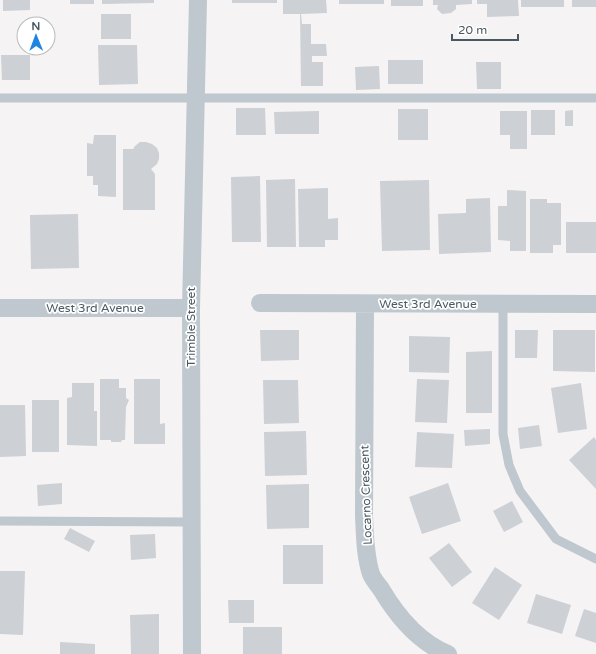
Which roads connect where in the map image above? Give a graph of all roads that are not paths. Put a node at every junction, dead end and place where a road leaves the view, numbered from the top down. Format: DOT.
graph roads {
  1 [pos="198,0"];
  2 [pos="196,97"];
  3 [pos="0,98"];
  4 [pos="596,98"];
  5 [pos="260,303"];
  6 [pos="365,304"];
  7 [pos="503,304"];
  8 [pos="596,304"];
  9 [pos="0,308"];
  10 [pos="191,308"];
  11 [pos="0,521"];
  12 [pos="190,522"];
  13 [pos="596,559"];
  14 [pos="192,654"];
  15 [pos="448,654"];
  1 -- 2 [label="street, Trimble Street"];
  2 -- 3 [label="lane"];
  2 -- 4 [label="lane"];
  2 -- 10 [label="street, Trimble Street"];
  5 -- 6 [label="street, West 3rd Avenue"];
  6 -- 7 [label="street, West 3rd Avenue"];
  6 -- 15 [label="street, Locarno Crescent"];
  7 -- 8 [label="street, West 3rd Avenue"];
  7 -- 13 [label="lane"];
  9 -- 10 [label="street, West 3rd Avenue"];
  10 -- 12 [label="street, Trimble Street"];
  11 -- 12 [label="lane"];
  12 -- 14 [label="street, Trimble Street"];
}
